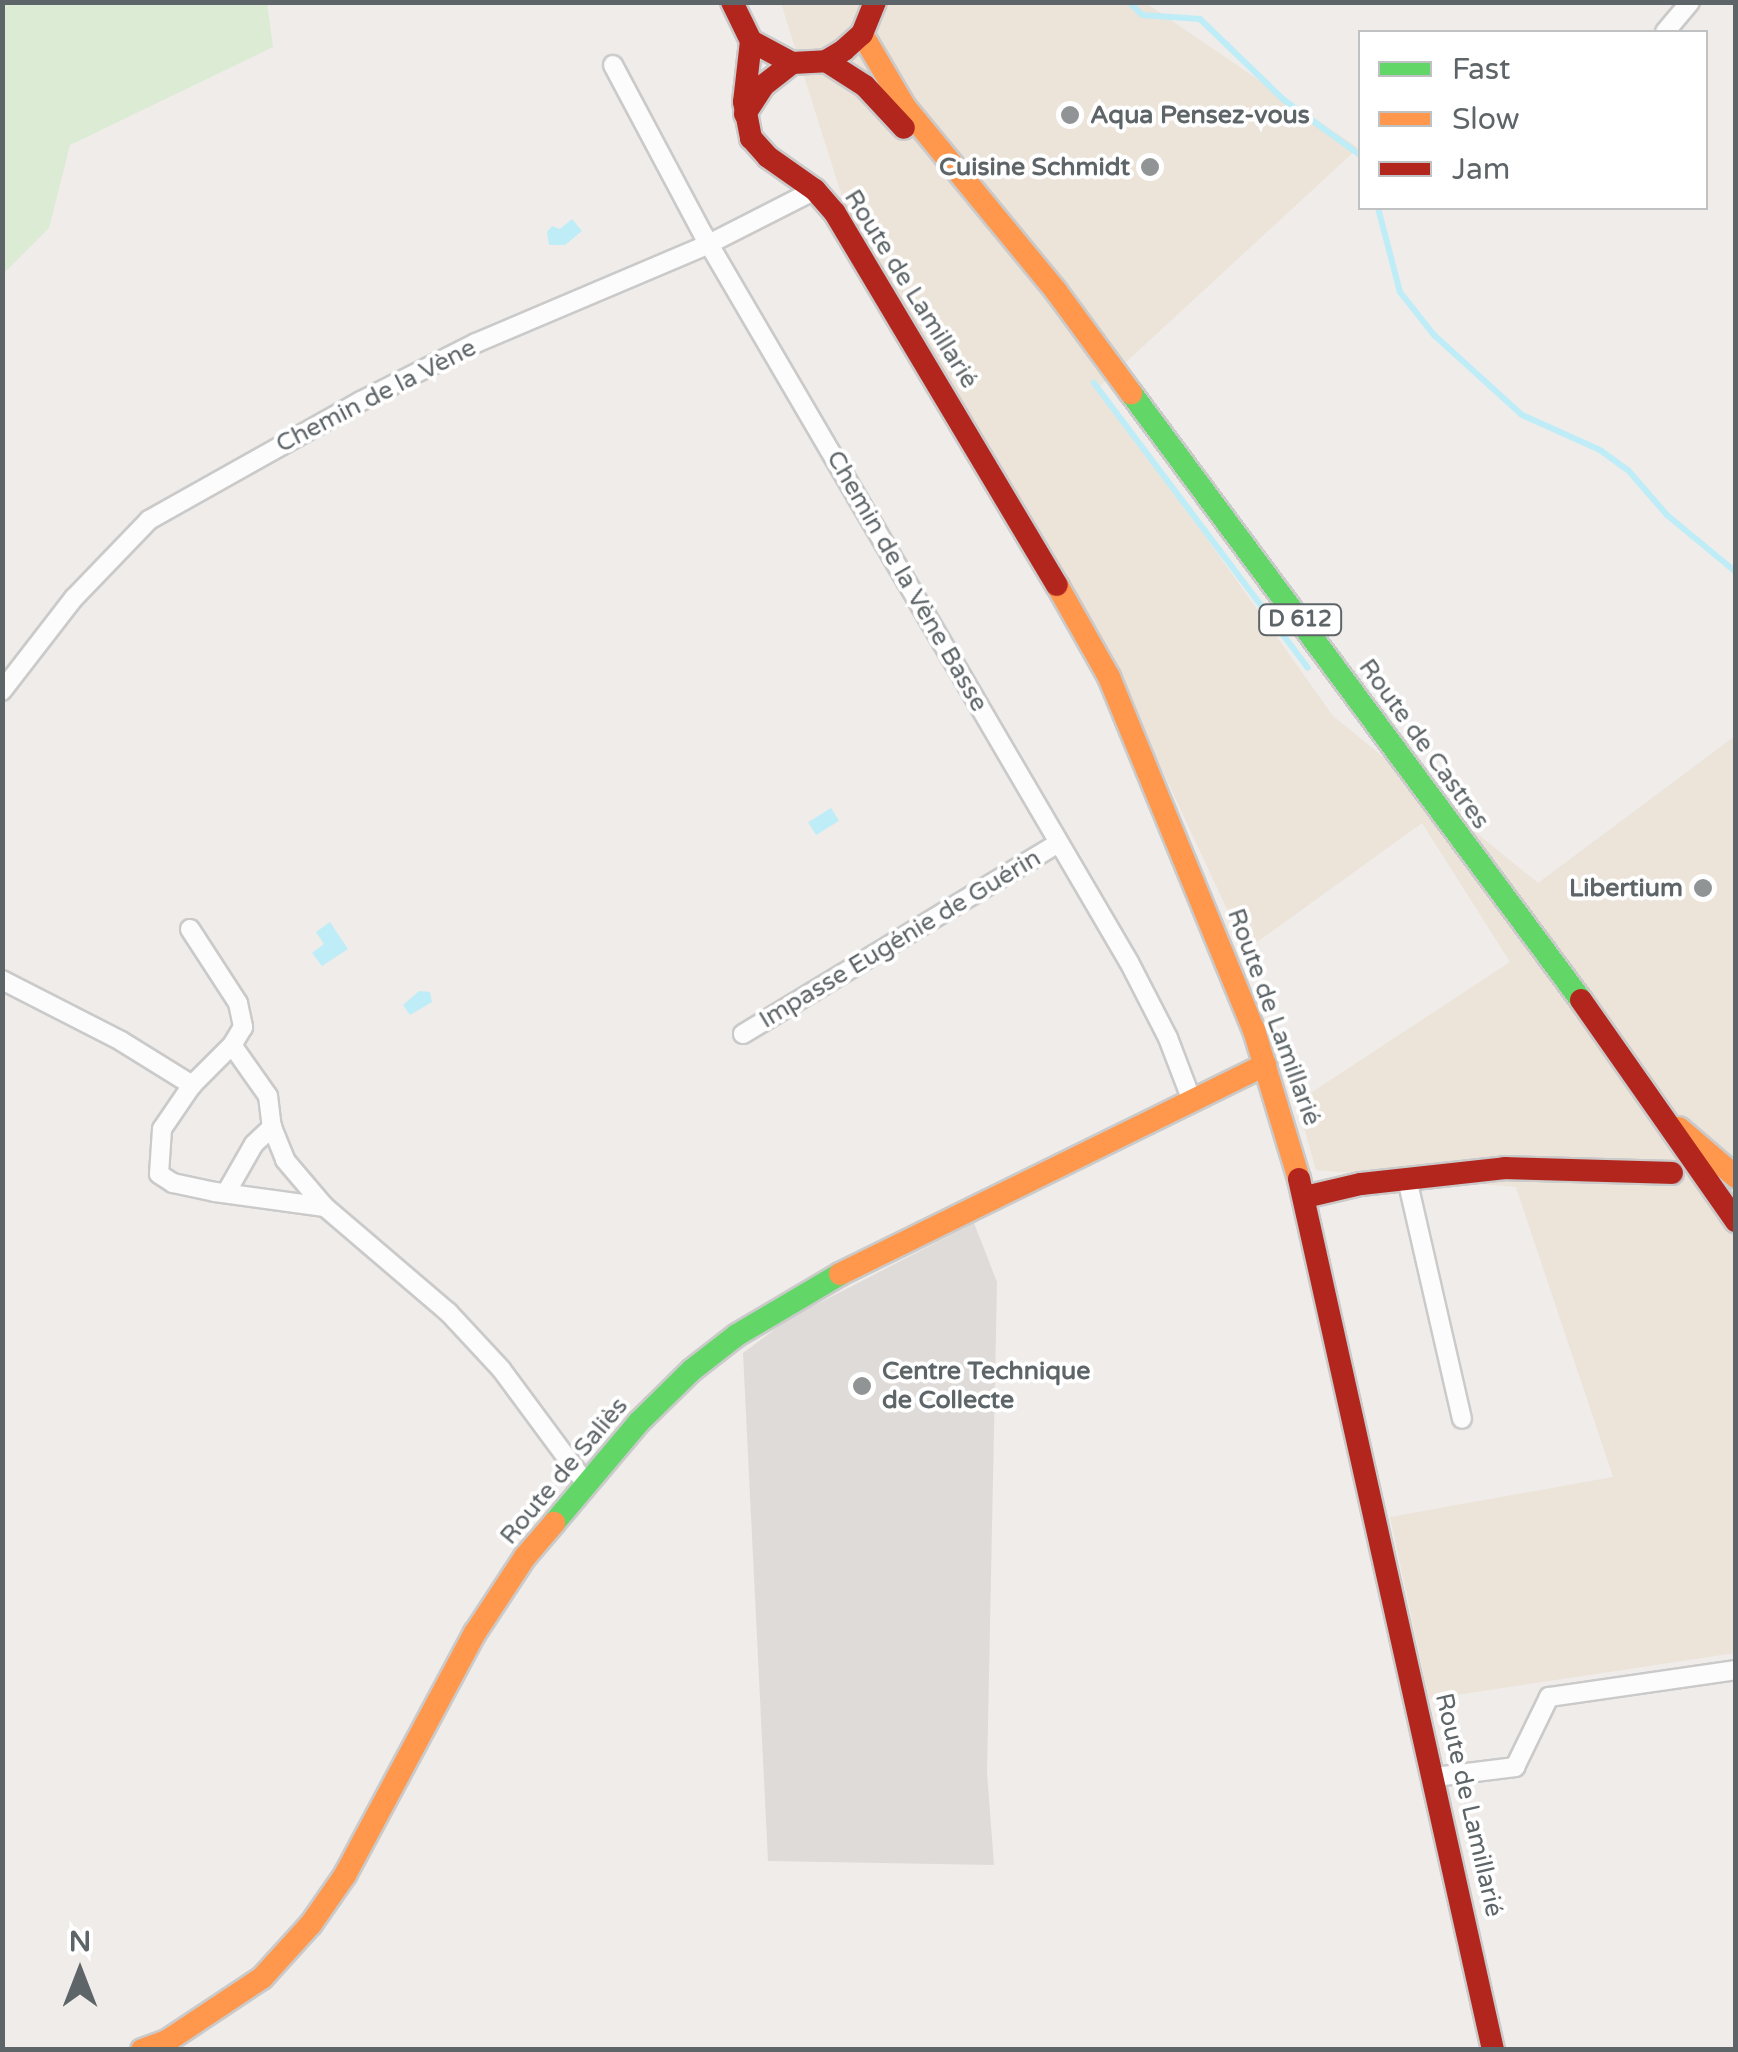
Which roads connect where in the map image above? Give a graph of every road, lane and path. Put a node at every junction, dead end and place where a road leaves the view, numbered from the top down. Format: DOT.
graph roads {
  1 [pos="732,2"];
  2 [pos="876,2"];
  3 [pos="1664,2"];
  4 [pos="1685,8"];
  5 [pos="1667,30"];
  6 [pos="862,34"];
  7 [pos="751,41"];
  8 [pos="826,61"];
  9 [pos="792,63"];
  10 [pos="613,65"];
  11 [pos="745,114"];
  12 [pos="815,190"];
  13 [pos="709,244"];
  14 [pos="1110,368"];
  15 [pos="2,691"];
  16 [pos="1058,843"];
  17 [pos="190,929"];
  18 [pos="2,980"];
  19 [pos="742,1034"];
  20 [pos="232,1045"];
  21 [pos="1266,1066"];
  22 [pos="192,1084"];
  23 [pos="1636,1084"];
  24 [pos="1192,1102"];
  25 [pos="272,1127"];
  26 [pos="1672,1173"];
  27 [pos="1736,1178"];
  28 [pos="1407,1179"];
  29 [pos="226,1193"];
  30 [pos="1305,1197"];
  31 [pos="1727,1201"];
  32 [pos="326,1207"];
  33 [pos="1736,1221"];
  34 [pos="1462,1420"];
  35 [pos="586,1484"];
  36 [pos="1736,1670"];
  37 [pos="1435,1777"];
  38 [pos="142,2050"];
  39 [pos="1494,2050"];
  1 -- 7 [label="main road"];
  2 -- 6 [label="main road"];
  3 -- 4 [label="street"];
  4 -- 5 [label="street"];
  6 -- 8 [label="main road"];
  6 -- 14 [label="main road, Route de Castres / D 612"];
  7 -- 9 [label="main road"];
  7 -- 11 [label="main road"];
  8 -- 9 [label="main road"];
  8 -- 14 [label="main road, Route de Castres / D 612"];
  9 -- 11 [label="main road"];
  10 -- 13 [label="street, Chemin de la Vène Basse"];
  11 -- 12 [label="main road, Route de Lamillarié"];
  12 -- 13 [label="street, Chemin de la Vène"];
  12 -- 21 [label="main road, Route de Lamillarié"];
  13 -- 15 [label="street, Chemin de la Vène"];
  13 -- 16 [label="street, Chemin de la Vène Basse"];
  14 -- 23 [label="main road, Route de Castres / D 612"];
  16 -- 19 [label="street, Impasse Eugénie de Guérin"];
  16 -- 24 [label="street, Chemin de la Vène Basse"];
  17 -- 20 [label="street"];
  18 -- 22 [label="street"];
  20 -- 22 [label="street"];
  20 -- 25 [label="street"];
  21 -- 24 [label="main road, Route de Saliès"];
  21 -- 30 [label="main road, Route de Lamillarié"];
  22 -- 29 [label="street"];
  23 -- 27 [label="main road"];
  23 -- 31 [label="main road, Route de Castres / D 612"];
  24 -- 35 [label="main road, Route de Saliès"];
  25 -- 29 [label="street"];
  25 -- 32 [label="street"];
  26 -- 28 [label="main road"];
  28 -- 30 [label="main road"];
  28 -- 34 [label="street"];
  29 -- 32 [label="street"];
  30 -- 37 [label="main road, Route de Lamillarié"];
  31 -- 33 [label="main road, Route de Castres / D 612"];
  32 -- 35 [label="street"];
  35 -- 38 [label="main road, Route de Saliès"];
  36 -- 37 [label="street"];
  37 -- 39 [label="main road, Route de Lamillarié"];
}
